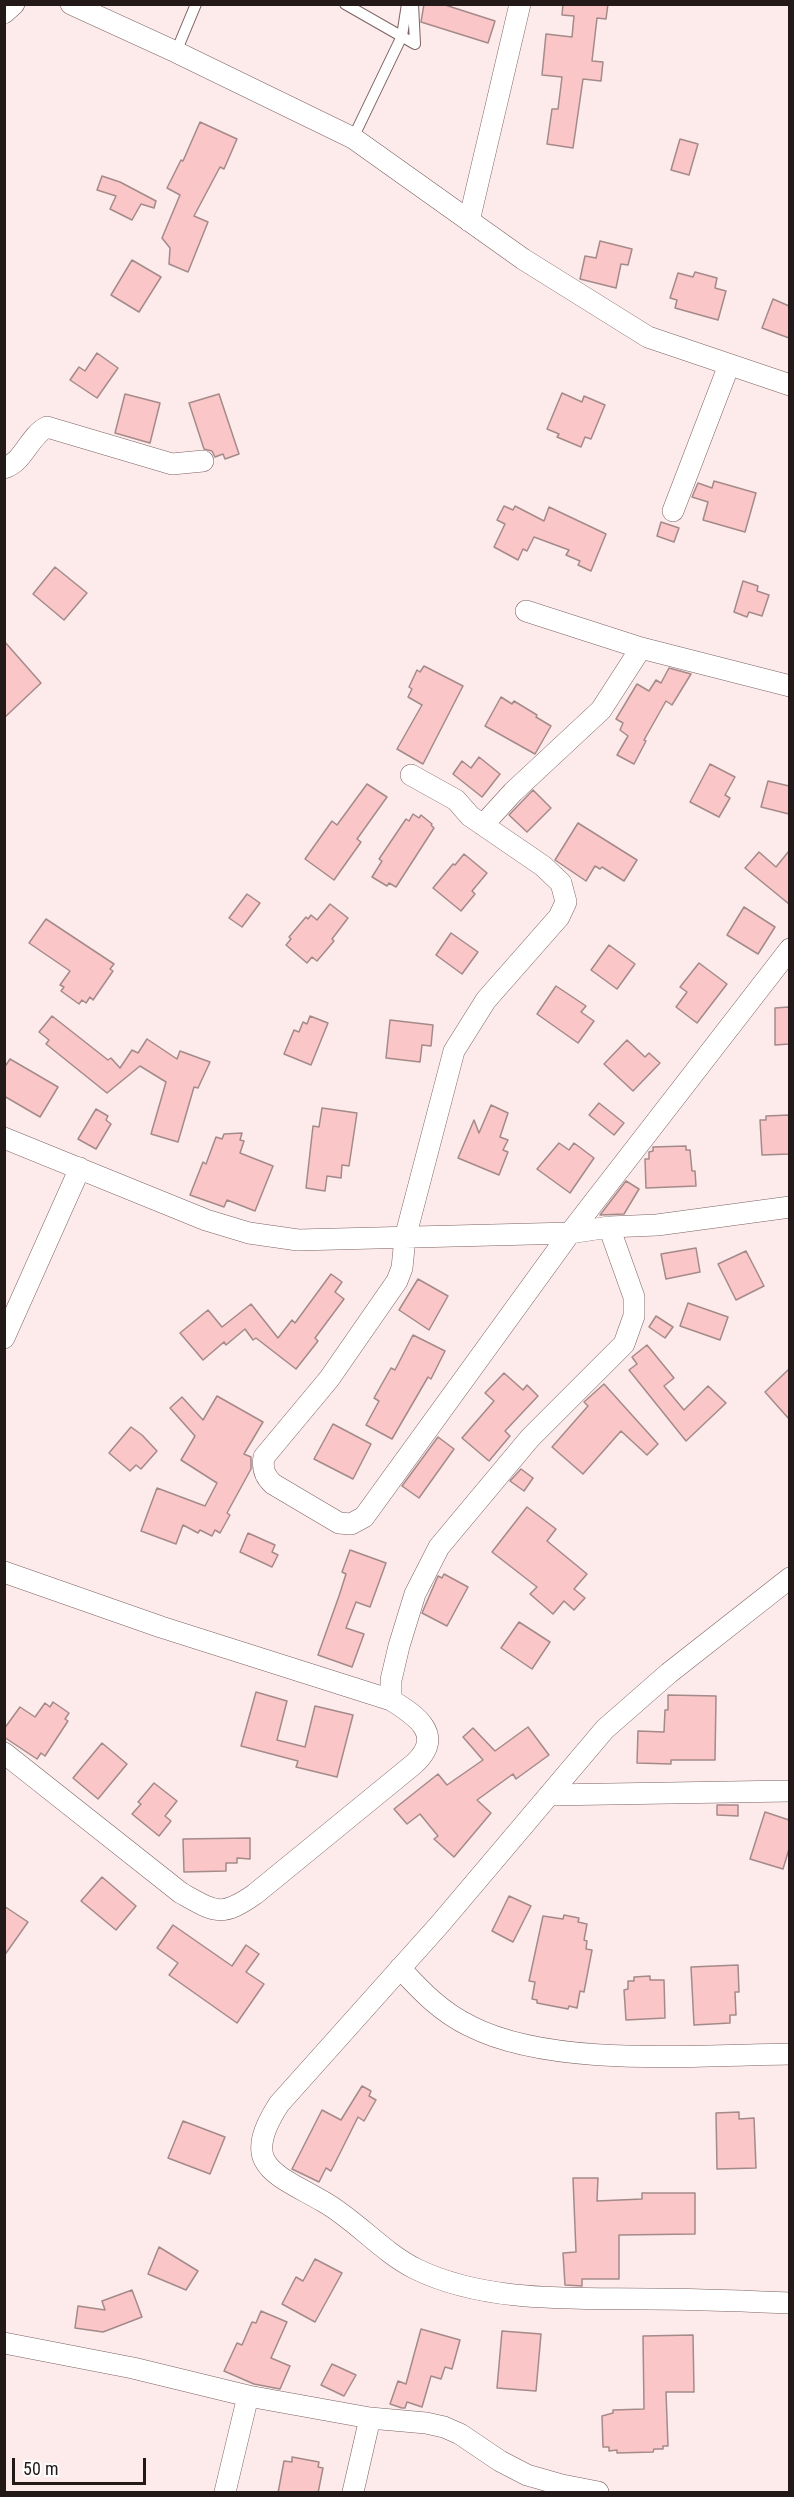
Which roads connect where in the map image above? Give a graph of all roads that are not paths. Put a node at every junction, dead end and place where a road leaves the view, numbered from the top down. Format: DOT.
graph roads {
  1 [pos="14,4"];
  2 [pos="71,4"];
  3 [pos="196,4"];
  4 [pos="345,4"];
  5 [pos="407,4"];
  6 [pos="413,4"];
  7 [pos="520,4"];
  8 [pos="4,13"];
  9 [pos="402,36"];
  10 [pos="176,52"];
  11 [pos="353,138"];
  12 [pos="469,221"];
  13 [pos="729,365"];
  14 [pos="789,385"];
  15 [pos="203,460"];
  16 [pos="4,468"];
  17 [pos="673,511"];
  18 [pos="526,610"];
  19 [pos="641,648"];
  20 [pos="789,686"];
  21 [pos="411,775"];
  22 [pos="483,825"];
  23 [pos="789,949"];
  24 [pos="4,1138"];
  25 [pos="80,1168"];
  26 [pos="789,1207"];
  27 [pos="609,1227"];
  28 [pos="570,1233"];
  29 [pos="405,1238"];
  30 [pos="4,1338"];
  31 [pos="4,1572"];
  32 [pos="789,1578"];
  33 [pos="391,1700"];
  34 [pos="4,1753"];
  35 [pos="789,1791"];
  36 [pos="549,1795"];
  37 [pos="400,1968"];
  38 [pos="789,2054"];
  39 [pos="789,2303"];
  40 [pos="4,2343"];
  41 [pos="248,2396"];
  42 [pos="370,2418"];
  43 [pos="535,2485"];
  44 [pos="225,2493"];
  45 [pos="353,2493"];
  46 [pos="598,2493"];
  1 -- 8 [label="street"];
  2 -- 10 [label="street"];
  3 -- 10 [label="lane"];
  4 -- 9 [label="lane"];
  5 -- 9 [label="lane"];
  6 -- 9 [label="lane"];
  7 -- 12 [label="street"];
  9 -- 11 [label="lane"];
  10 -- 11 [label="street"];
  11 -- 12 [label="street"];
  12 -- 13 [label="street"];
  13 -- 14 [label="street"];
  13 -- 17 [label="street"];
  15 -- 16 [label="street"];
  18 -- 19 [label="street"];
  19 -- 20 [label="street"];
  19 -- 22 [label="street"];
  21 -- 22 [label="street"];
  22 -- 29 [label="street"];
  23 -- 28 [label="street"];
  24 -- 25 [label="street"];
  25 -- 29 [label="street"];
  25 -- 30 [label="street"];
  26 -- 27 [label="street"];
  27 -- 28 [label="street"];
  27 -- 33 [label="street"];
  28 -- 29 [label="street"];
  28 -- 29 [label="street"];
  31 -- 33 [label="street"];
  32 -- 36 [label="street"];
  33 -- 34 [label="street"];
  35 -- 36 [label="street"];
  36 -- 37 [label="street"];
  37 -- 38 [label="street"];
  37 -- 39 [label="street"];
  40 -- 41 [label="street"];
  41 -- 42 [label="street"];
  41 -- 44 [label="street"];
  42 -- 43 [label="street"];
  42 -- 45 [label="street"];
  43 -- 46 [label="street"];
}
